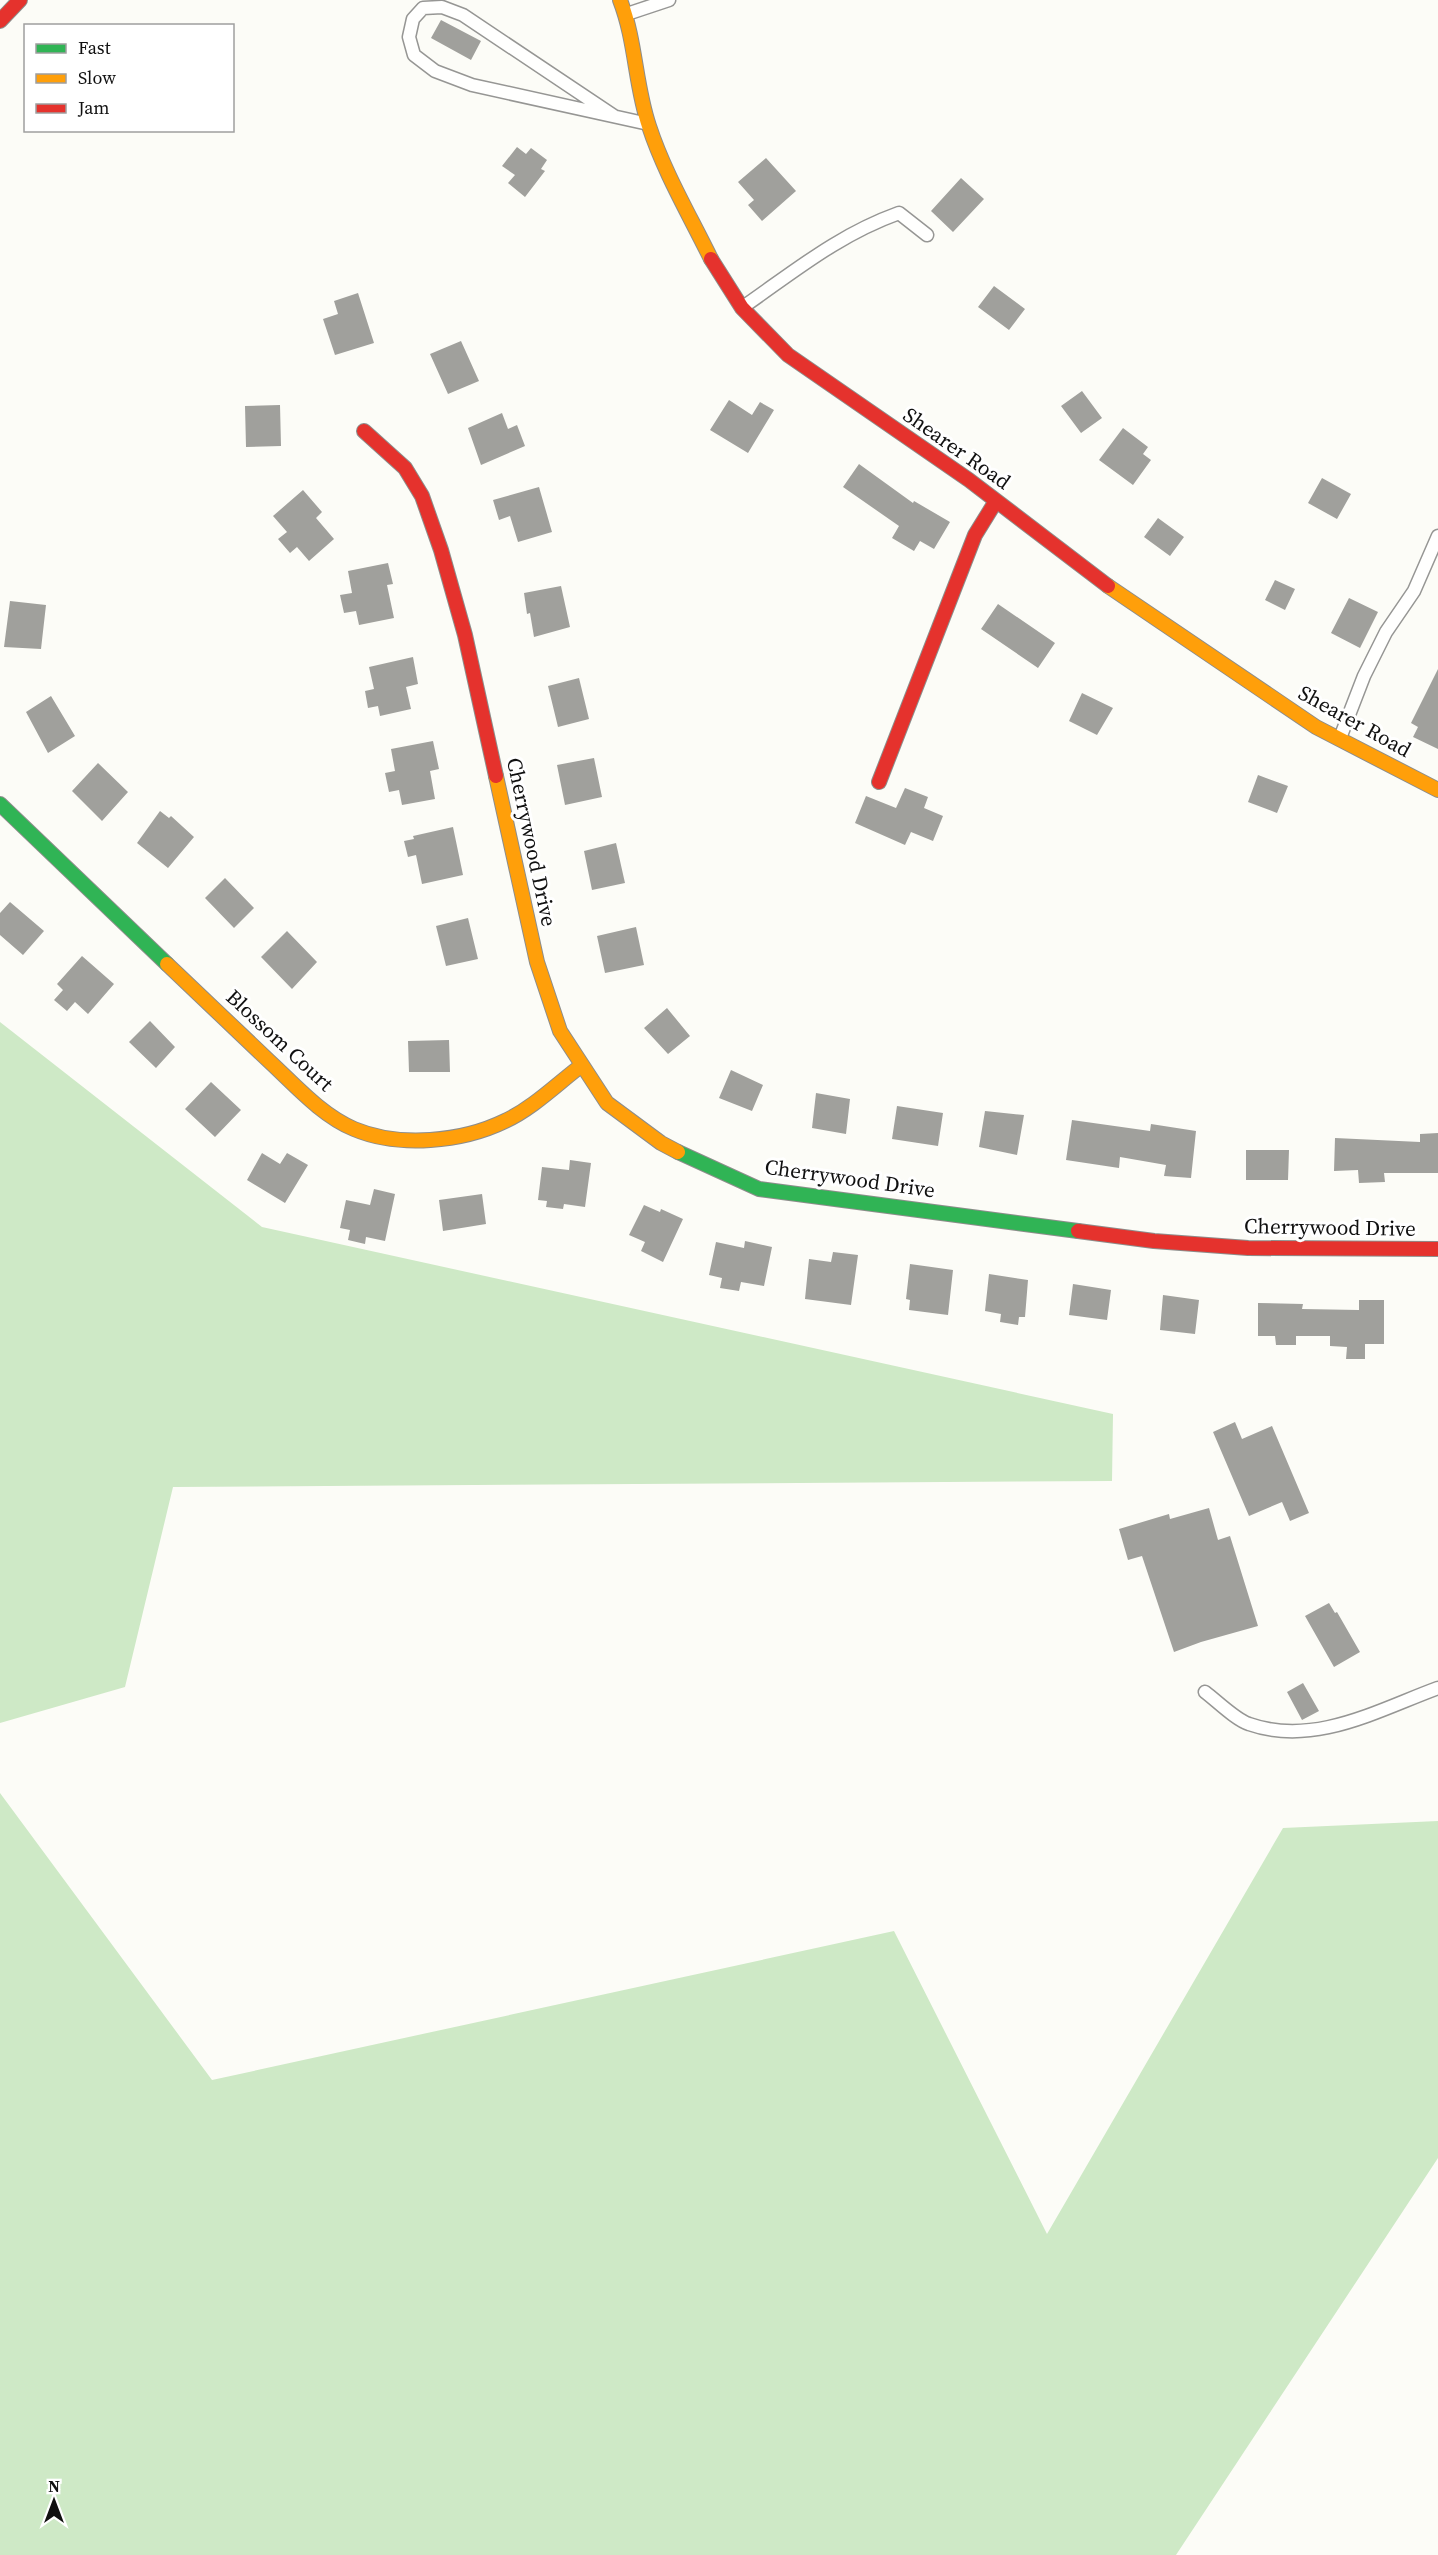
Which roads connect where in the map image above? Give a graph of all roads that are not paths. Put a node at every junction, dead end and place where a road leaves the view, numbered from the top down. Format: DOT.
graph roads {
  1 [pos="20,0"];
  2 [pos="620,0"];
  3 [pos="669,0"];
  4 [pos="626,15"];
  5 [pos="0,21"];
  6 [pos="614,116"];
  7 [pos="648,124"];
  8 [pos="927,235"];
  9 [pos="742,308"];
  10 [pos="364,431"];
  11 [pos="996,501"];
  12 [pos="1438,536"];
  13 [pos="1339,739"];
  14 [pos="879,782"];
  15 [pos="1438,790"];
  16 [pos="0,804"];
  17 [pos="582,1065"];
  18 [pos="1438,1250"];
  19 [pos="1438,1688"];
  20 [pos="1205,1692"];
  1 -- 5 [label="street"];
  2 -- 4 [label="street, Shearer Road"];
  3 -- 4 [label="lane"];
  4 -- 7 [label="street, Shearer Road"];
  6 -- 6 [label="lane"];
  6 -- 7 [label="lane"];
  7 -- 9 [label="street, Shearer Road"];
  8 -- 9 [label="lane"];
  9 -- 11 [label="street, Shearer Road"];
  10 -- 17 [label="street, Cherrywood Drive"];
  11 -- 13 [label="street, Shearer Road"];
  11 -- 14 [label="street"];
  12 -- 13 [label="lane"];
  13 -- 15 [label="street, Shearer Road"];
  16 -- 17 [label="street, Blossom Court"];
  17 -- 18 [label="street, Cherrywood Drive"];
  19 -- 20 [label="lane"];
}
